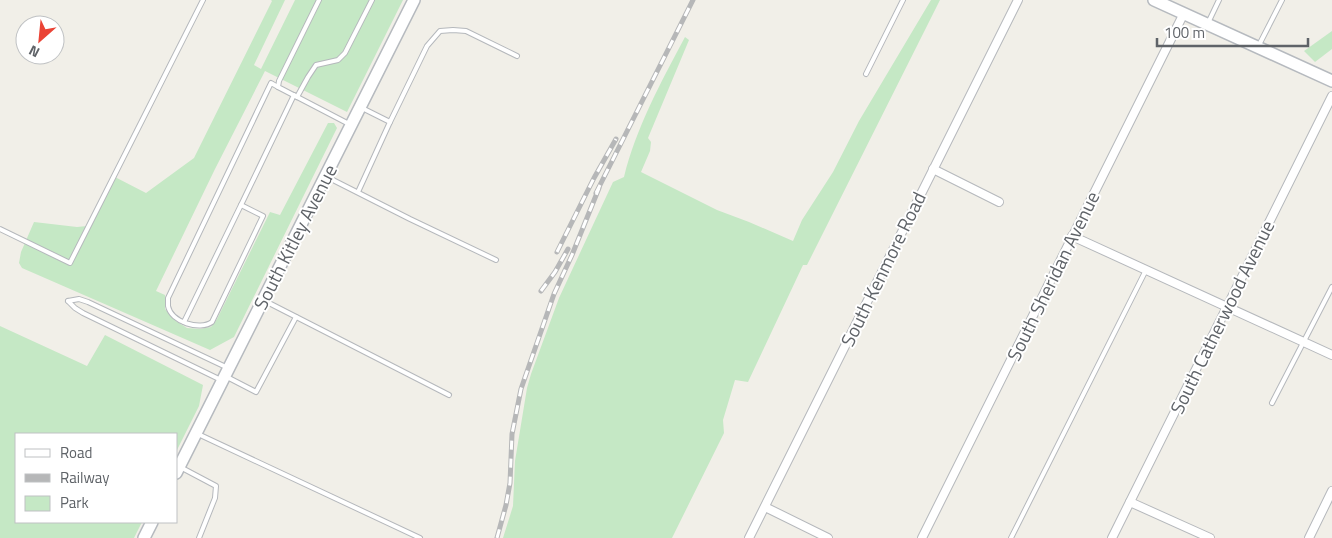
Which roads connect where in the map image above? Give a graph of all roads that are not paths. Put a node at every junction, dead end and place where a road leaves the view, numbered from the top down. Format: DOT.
graph roads {
  1 [pos="203,0"];
  2 [pos="319,0"];
  3 [pos="372,0"];
  4 [pos="414,0"];
  5 [pos="903,0"];
  6 [pos="1018,0"];
  7 [pos="1154,0"];
  8 [pos="1219,0"];
  9 [pos="1282,0"];
  10 [pos="1184,13"];
  11 [pos="1207,24"];
  12 [pos="1258,47"];
  13 [pos="516,56"];
  14 [pos="866,74"];
  15 [pos="1332,81"];
  16 [pos="278,87"];
  17 [pos="296,96"];
  18 [pos="1332,96"];
  19 [pos="360,107"];
  20 [pos="390,122"];
  21 [pos="351,125"];
  22 [pos="933,169"];
  23 [pos="325,176"];
  24 [pos="358,192"];
  25 [pos="999,202"];
  26 [pos="241,205"];
  27 [pos="0,229"];
  28 [pos="1072,236"];
  29 [pos="496,260"];
  30 [pos="1146,270"];
  31 [pos="1332,287"];
  32 [pos="263,300"];
  33 [pos="1227,307"];
  34 [pos="296,317"];
  35 [pos="184,322"];
  36 [pos="1304,342"];
  37 [pos="1332,355"];
  38 [pos="226,375"];
  39 [pos="449,395"];
  40 [pos="1272,403"];
  41 [pos="196,434"];
  42 [pos="178,470"];
  43 [pos="1332,491"];
  44 [pos="1130,502"];
  45 [pos="765,507"];
  46 [pos="152,523"];
  47 [pos="144,538"];
  48 [pos="199,538"];
  49 [pos="420,538"];
  50 [pos="749,538"];
  51 [pos="828,538"];
  52 [pos="922,538"];
  53 [pos="1011,538"];
  54 [pos="1112,538"];
  55 [pos="1210,538"];
  56 [pos="1309,538"];
  1 -- 27 [label="lane"];
  2 -- 16 [label="lane"];
  3 -- 17 [label="lane"];
  4 -- 19 [label="street, South Kitley Avenue"];
  5 -- 14 [label="lane"];
  6 -- 22 [label="street, South Kenmore Road"];
  7 -- 10 [label="street"];
  8 -- 11 [label="lane"];
  9 -- 12 [label="lane"];
  10 -- 11 [label="street"];
  10 -- 28 [label="street, South Sheridan Avenue"];
  11 -- 12 [label="street"];
  12 -- 15 [label="street"];
  13 -- 20 [label="lane"];
  16 -- 17 [label="lane"];
  16 -- 35 [label="lane"];
  17 -- 21 [label="lane"];
  17 -- 26 [label="lane"];
  18 -- 33 [label="street, South Catherwood Avenue"];
  19 -- 20 [label="lane"];
  19 -- 21 [label="street, South Kitley Avenue"];
  20 -- 24 [label="lane"];
  21 -- 23 [label="street, South Kitley Avenue"];
  22 -- 25 [label="street"];
  22 -- 45 [label="street, South Kenmore Road"];
  23 -- 24 [label="lane"];
  23 -- 32 [label="street, South Kitley Avenue"];
  24 -- 29 [label="lane"];
  26 -- 35 [label="lane"];
  26 -- 35 [label="lane"];
  28 -- 30 [label="street"];
  28 -- 52 [label="street, South Sheridan Avenue"];
  30 -- 33 [label="street"];
  30 -- 53 [label="lane"];
  31 -- 36 [label="lane"];
  32 -- 34 [label="lane"];
  32 -- 38 [label="street, South Kitley Avenue"];
  33 -- 36 [label="street"];
  33 -- 44 [label="street, South Catherwood Avenue"];
  34 -- 38 [label="lane"];
  34 -- 39 [label="lane"];
  36 -- 37 [label="street"];
  36 -- 40 [label="lane"];
  38 -- 38 [label="lane"];
  38 -- 41 [label="street, South Kitley Avenue"];
  41 -- 42 [label="street, South Kitley Avenue"];
  41 -- 49 [label="lane"];
  42 -- 48 [label="lane"];
  43 -- 56 [label="street"];
  44 -- 54 [label="street, South Catherwood Avenue"];
  44 -- 55 [label="street"];
  45 -- 50 [label="street, South Kenmore Road"];
  45 -- 51 [label="street"];
  46 -- 47 [label="street"];
}
